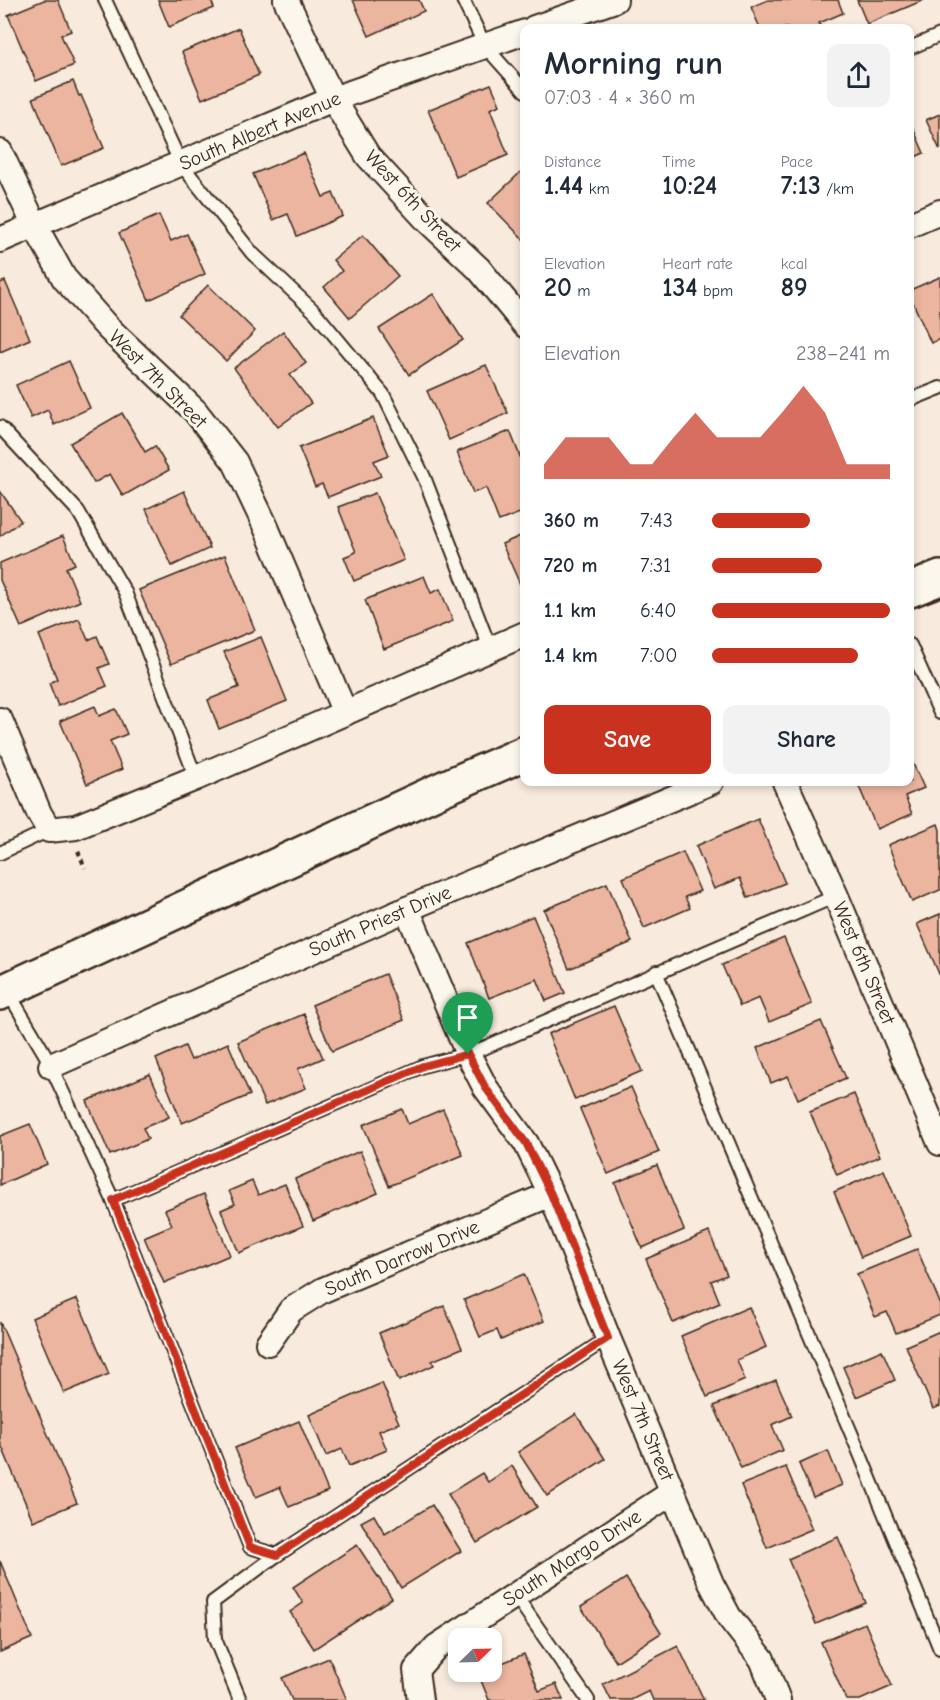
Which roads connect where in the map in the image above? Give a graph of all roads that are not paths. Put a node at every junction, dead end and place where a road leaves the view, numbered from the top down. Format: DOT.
graph roads {
  1 [pos="105,0"];
  2 [pos="286,0"];
  3 [pos="464,0"];
  4 [pos="615,0"];
  5 [pos="546,24"];
  6 [pos="520,34"];
  7 [pos="940,35"];
  8 [pos="485,46"];
  9 [pos="914,46"];
  10 [pos="520,85"];
  11 [pos="333,99"];
  12 [pos="0,152"];
  13 [pos="181,164"];
  14 [pos="940,212"];
  15 [pos="914,223"];
  16 [pos="35,226"];
  17 [pos="0,240"];
  18 [pos="520,319"];
  19 [pos="940,388"];
  20 [pos="914,398"];
  21 [pos="0,427"];
  22 [pos="940,578"];
  23 [pos="914,588"];
  24 [pos="520,636"];
  25 [pos="490,648"];
  26 [pos="914,654"];
  27 [pos="345,713"];
  28 [pos="940,713"];
  29 [pos="0,720"];
  30 [pos="520,755"];
  31 [pos="196,778"];
  32 [pos="701,786"];
  33 [pos="788,786"];
  34 [pos="49,830"];
  35 [pos="0,853"];
  36 [pos="836,896"];
  37 [pos="407,909"];
  38 [pos="656,972"];
  39 [pos="3,992"];
  40 [pos="468,1054"];
  41 [pos="51,1066"];
  42 [pos="940,1143"];
  43 [pos="551,1194"];
  44 [pos="113,1200"];
  45 [pos="608,1338"];
  46 [pos="268,1343"];
  47 [pos="673,1491"];
  48 [pos="277,1555"];
  49 [pos="515,1595"];
  50 [pos="940,1649"];
  51 [pos="240,1700"];
  52 [pos="420,1700"];
  53 [pos="588,1700"];
  54 [pos="778,1700"];
  1 -- 13 [label="lane"];
  2 -- 11 [label="street, West 6th Street"];
  3 -- 8 [label="lane"];
  4 -- 5 [label="street"];
  6 -- 8 [label="street, South Albert Avenue"];
  7 -- 9 [label="lane"];
  8 -- 10 [label="lane"];
  8 -- 11 [label="street, South Albert Avenue"];
  11 -- 13 [label="street, South Albert Avenue"];
  11 -- 18 [label="street, West 6th Street"];
  12 -- 16 [label="street, West 7th Street"];
  13 -- 16 [label="street, South Albert Avenue"];
  13 -- 25 [label="lane"];
  14 -- 15 [label="street"];
  16 -- 17 [label="street, South Albert Avenue"];
  16 -- 27 [label="street, West 7th Street"];
  19 -- 20 [label="lane"];
  21 -- 31 [label="lane"];
  22 -- 23 [label="main road"];
  24 -- 25 [label="street"];
  25 -- 27 [label="street"];
  26 -- 28 [label="lane"];
  27 -- 31 [label="street"];
  29 -- 34 [label="street"];
  30 -- 39 [label="main road"];
  31 -- 34 [label="street"];
  32 -- 37 [label="street, South Priest Drive"];
  33 -- 36 [label="street, West 6th Street"];
  34 -- 35 [label="lane"];
  36 -- 38 [label="lane"];
  36 -- 42 [label="street, West 6th Street"];
  37 -- 40 [label="street, West 7th Street"];
  37 -- 41 [label="street, South Priest Drive"];
  38 -- 40 [label="lane"];
  38 -- 50 [label="lane"];
  39 -- 41 [label="lane"];
  40 -- 43 [label="street, West 7th Street"];
  40 -- 44 [label="lane"];
  41 -- 44 [label="lane"];
  43 -- 45 [label="street, West 7th Street"];
  43 -- 46 [label="street, South Darrow Drive"];
  44 -- 48 [label="lane"];
  45 -- 47 [label="street, West 7th Street"];
  45 -- 48 [label="lane"];
  47 -- 49 [label="street, South Margo Drive"];
  47 -- 54 [label="street, West 7th Street"];
  48 -- 51 [label="lane"];
  49 -- 52 [label="street, South Margo Drive"];
  49 -- 53 [label="lane"];
}
